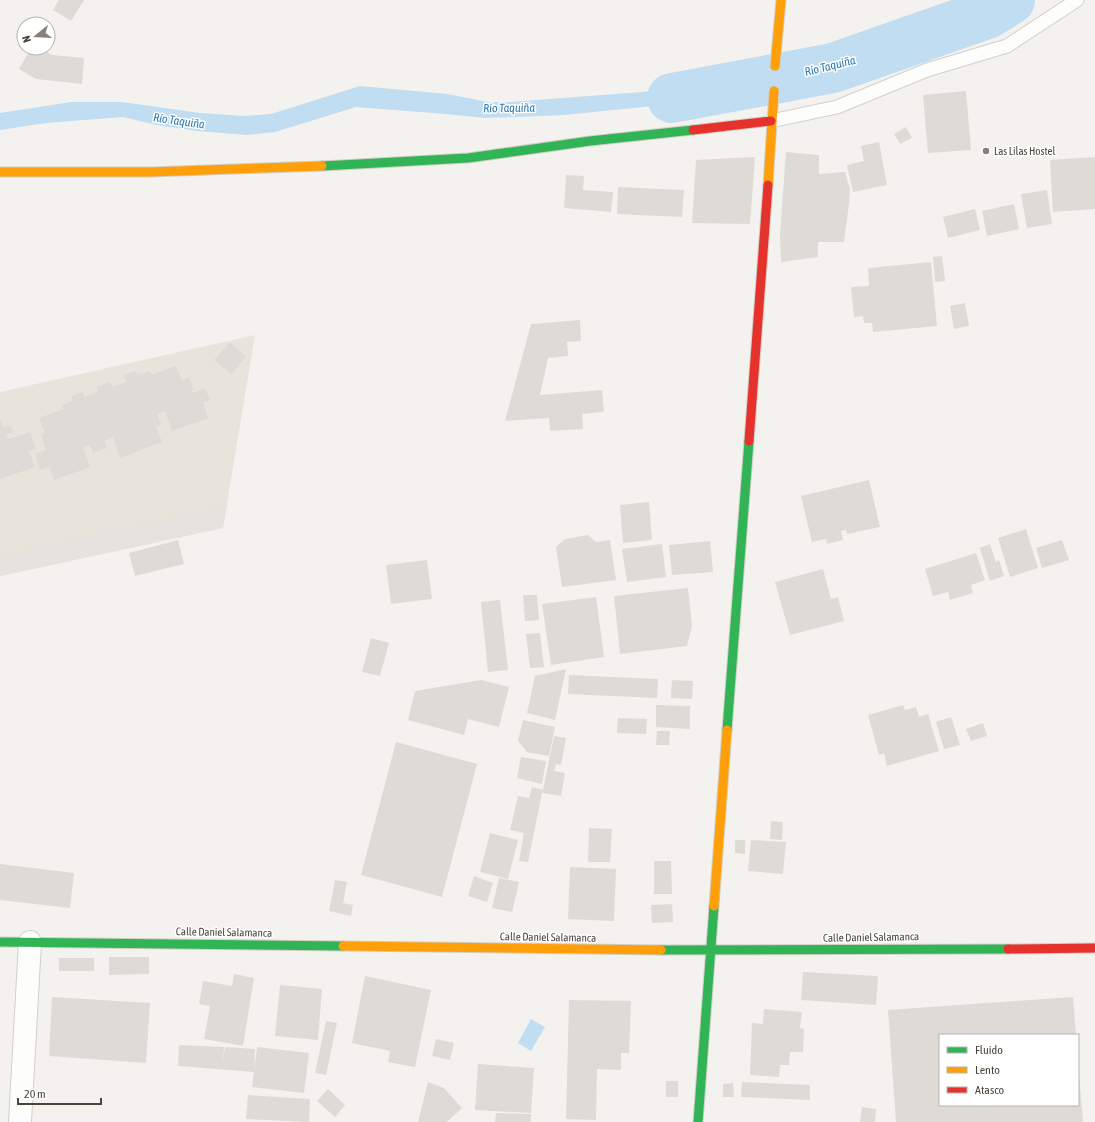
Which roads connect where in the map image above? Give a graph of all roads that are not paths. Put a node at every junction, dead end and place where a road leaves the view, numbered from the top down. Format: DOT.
graph roads {
  1 [pos="781,0"];
  2 [pos="1076,0"];
  3 [pos="775,66"];
  4 [pos="774,91"];
  5 [pos="771,121"];
  6 [pos="0,172"];
  7 [pos="0,942"];
  8 [pos="30,942"];
  9 [pos="1095,948"];
  10 [pos="710,951"];
  11 [pos="20,1122"];
  12 [pos="698,1122"];
  1 -- 3 [label="street"];
  2 -- 5 [label="lane"];
  3 -- 4 [label="street"];
  4 -- 5 [label="street"];
  5 -- 6 [label="street"];
  5 -- 10 [label="street"];
  7 -- 8 [label="street, Calle Daniel Salamanca"];
  8 -- 10 [label="street, Calle Daniel Salamanca"];
  8 -- 11 [label="street"];
  9 -- 10 [label="street, Calle Daniel Salamanca"];
  10 -- 12 [label="street"];
}
